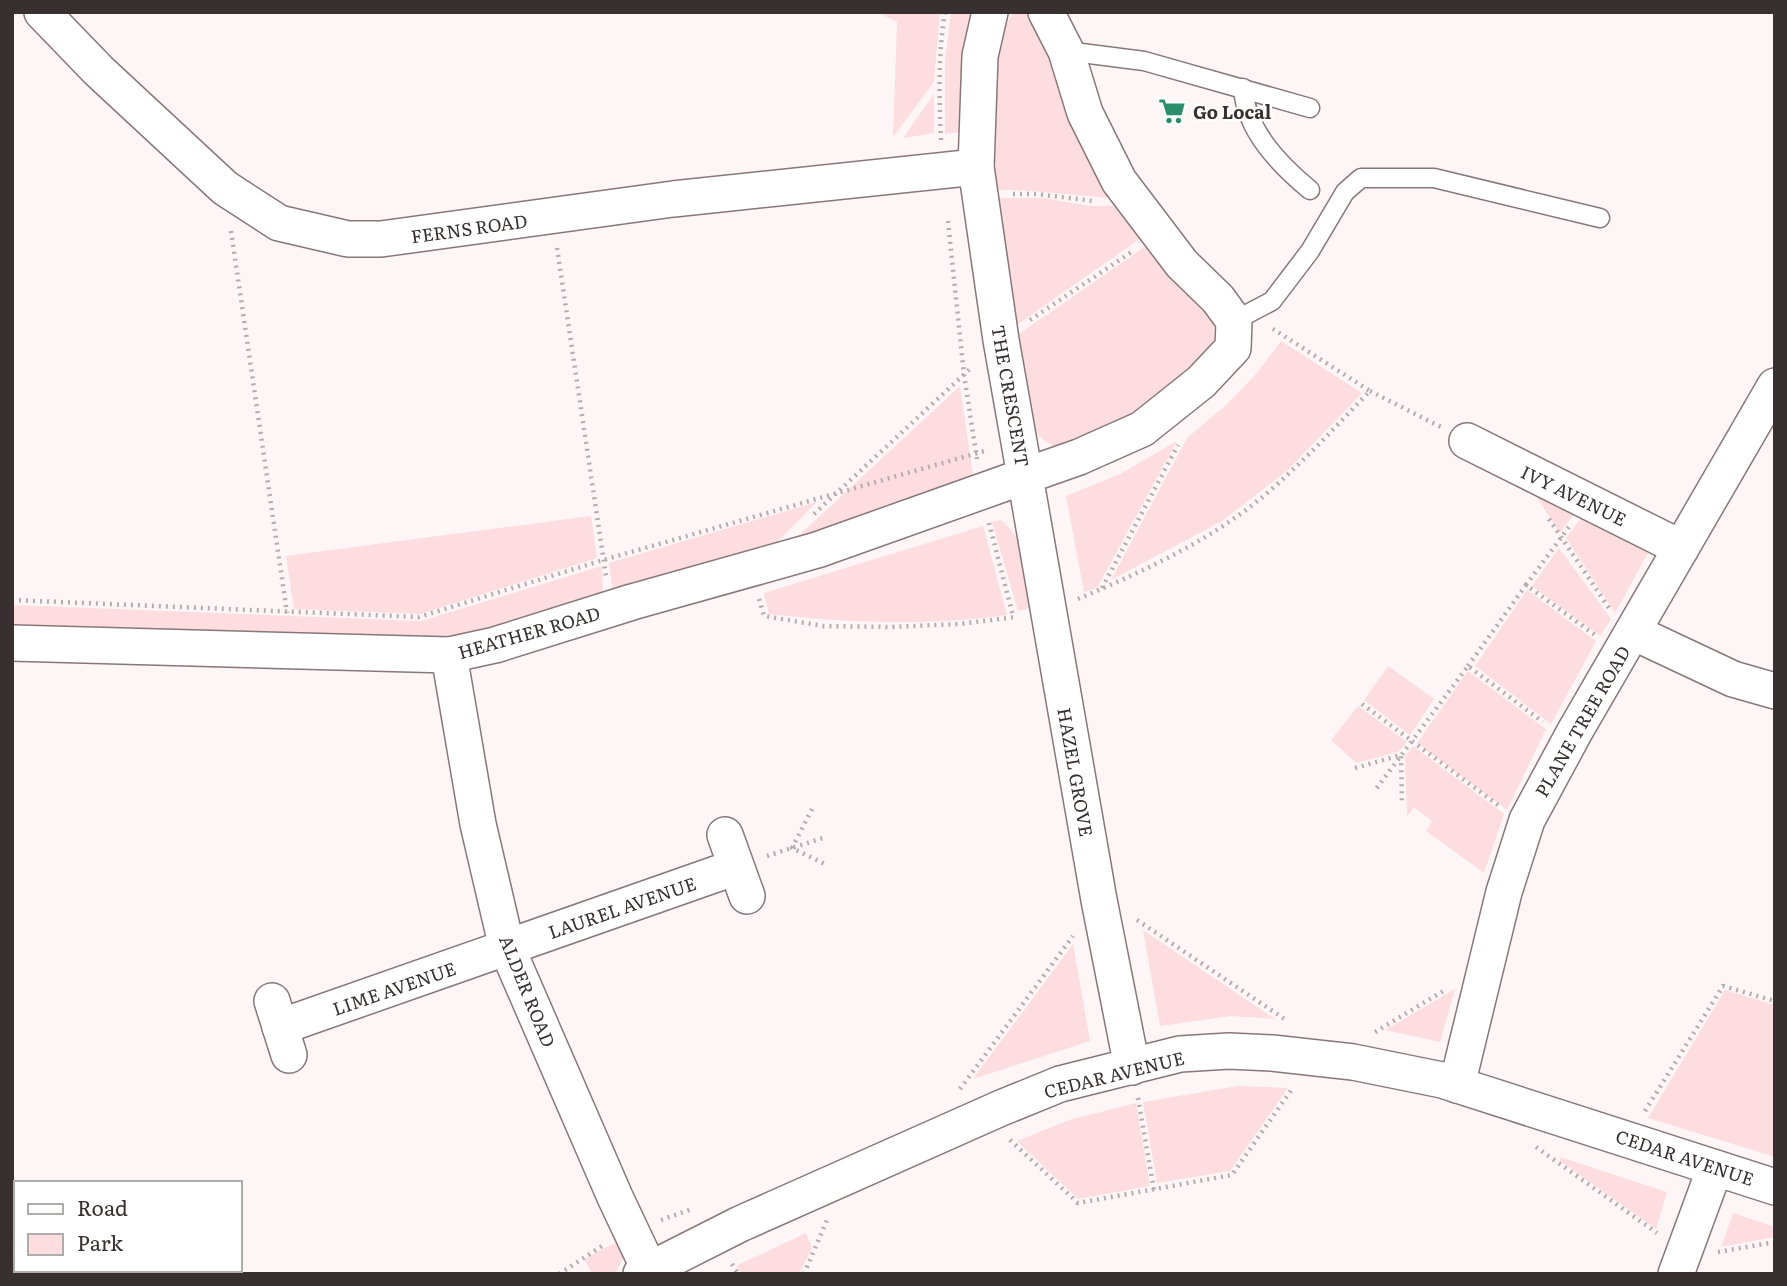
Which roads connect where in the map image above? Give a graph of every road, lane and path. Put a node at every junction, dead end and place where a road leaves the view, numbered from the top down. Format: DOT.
graph roads {
  1 [pos="42,12"];
  2 [pos="990,12"];
  3 [pos="1046,12"];
  4 [pos="1066,51"];
  5 [pos="1243,88"];
  6 [pos="1310,108"];
  7 [pos="976,167"];
  8 [pos="225,188"];
  9 [pos="1310,190"];
  10 [pos="552,216"];
  11 [pos="1600,219"];
  12 [pos="1158,233"];
  13 [pos="1241,317"];
  14 [pos="1001,340"];
  15 [pos="964,375"];
  16 [pos="1775,386"];
  17 [pos="1370,391"];
  18 [pos="1178,401"];
  19 [pos="1467,441"];
  20 [pos="976,453"];
  21 [pos="1021,459"];
  22 [pos="839,491"];
  23 [pos="980,492"];
  24 [pos="1587,502"];
  25 [pos="1547,516"];
  26 [pos="809,519"];
  27 [pos="1561,537"];
  28 [pos="1681,548"];
  29 [pos="603,560"];
  30 [pos="750,568"];
  31 [pos="1526,585"];
  32 [pos="1102,589"];
  33 [pos="12,600"];
  34 [pos="1047,608"];
  35 [pos="610,609"];
  36 [pos="287,614"];
  37 [pos="1014,617"];
  38 [pos="1627,641"];
  39 [pos="12,643"];
  40 [pos="449,655"];
  41 [pos="1468,666"];
  42 [pos="1775,691"];
  43 [pos="1362,704"];
  44 [pos="1412,741"];
  45 [pos="1569,742"];
  46 [pos="1401,755"];
  47 [pos="1355,768"];
  48 [pos="1377,789"];
  49 [pos="1402,805"];
  50 [pos="812,809"];
  51 [pos="1525,826"];
  52 [pos="823,838"];
  53 [pos="792,848"];
  54 [pos="827,865"];
  55 [pos="736,866"];
  56 [pos="1100,900"];
  57 [pos="1139,932"];
  58 [pos="507,948"];
  59 [pos="1486,967"];
  60 [pos="1775,1000"];
  61 [pos="1290,1023"];
  62 [pos="280,1028"];
  63 [pos="1374,1033"];
  64 [pos="1135,1082"];
  65 [pos="1284,1084"];
  66 [pos="1457,1084"];
  67 [pos="1151,1095"];
  68 [pos="1126,1101"];
  69 [pos="1011,1136"];
  70 [pos="930,1138"];
  71 [pos="1626,1138"];
  72 [pos="1556,1151"];
  73 [pos="1715,1168"];
  74 [pos="1775,1187"];
  75 [pos="1154,1190"];
  76 [pos="829,1216"];
  77 [pos="1775,1241"];
  78 [pos="1694,1253"];
  79 [pos="645,1271"];
  80 [pos="804,1274"];
  1 -- 8 [label="street, FERNS ROAD"];
  2 -- 7 [label="street, THE CRESCENT"];
  3 -- 4 [label="street"];
  4 -- 5 [label="lane"];
  4 -- 12 [label="street"];
  5 -- 6 [label="lane"];
  5 -- 9 [label="lane"];
  7 -- 10 [label="street, FERNS ROAD"];
  7 -- 14 [label="street, THE CRESCENT"];
  8 -- 10 [label="street, FERNS ROAD"];
  8 -- 36 [label="path"];
  10 -- 29 [label="path"];
  11 -- 13 [label="lane"];
  12 -- 13 [label="street"];
  12 -- 14 [label="path"];
  13 -- 17 [label="path"];
  13 -- 18 [label="street, THE CRESCENT"];
  14 -- 15 [label="path"];
  14 -- 21 [label="street, THE CRESCENT"];
  15 -- 20 [label="path"];
  15 -- 22 [label="path"];
  16 -- 28 [label="street, PLANE TREE ROAD"];
  17 -- 19 [label="path"];
  17 -- 32 [label="path"];
  18 -- 21 [label="street, THE CRESCENT"];
  18 -- 32 [label="path"];
  19 -- 24 [label="street, IVY AVENUE"];
  20 -- 21 [label="path"];
  20 -- 22 [label="path"];
  20 -- 23 [label="path"];
  21 -- 23 [label="street, HEATHER ROAD"];
  21 -- 34 [label="street, HAZEL GROVE"];
  22 -- 26 [label="path"];
  22 -- 29 [label="path"];
  23 -- 30 [label="street, HEATHER ROAD"];
  23 -- 37 [label="path"];
  24 -- 27 [label="path"];
  24 -- 28 [label="street, IVY AVENUE"];
  25 -- 27 [label="path"];
  27 -- 31 [label="path"];
  27 -- 38 [label="path"];
  28 -- 38 [label="street, PLANE TREE ROAD"];
  29 -- 35 [label="path"];
  29 -- 36 [label="path"];
  30 -- 35 [label="street, HEATHER ROAD"];
  30 -- 37 [label="path"];
  31 -- 38 [label="path"];
  31 -- 41 [label="path"];
  32 -- 34 [label="path"];
  33 -- 36 [label="path"];
  34 -- 37 [label="path"];
  34 -- 56 [label="street, HAZEL GROVE"];
  35 -- 40 [label="street, HEATHER ROAD"];
  38 -- 42 [label="street"];
  38 -- 45 [label="street, PLANE TREE ROAD"];
  39 -- 40 [label="street, HEATHER ROAD"];
  40 -- 58 [label="street, ALDER ROAD"];
  41 -- 44 [label="path"];
  41 -- 45 [label="path"];
  43 -- 44 [label="path"];
  44 -- 46 [label="path"];
  44 -- 51 [label="path"];
  45 -- 51 [label="street, PLANE TREE ROAD"];
  46 -- 47 [label="path"];
  46 -- 48 [label="path"];
  46 -- 49 [label="path"];
  50 -- 53 [label="path"];
  51 -- 59 [label="street, PLANE TREE ROAD"];
  52 -- 53 [label="path"];
  53 -- 54 [label="path"];
  53 -- 55 [label="path"];
  55 -- 58 [label="street, LAUREL AVENUE"];
  56 -- 64 [label="street, HAZEL GROVE"];
  56 -- 70 [label="path"];
  57 -- 61 [label="path"];
  58 -- 62 [label="street, LIME AVENUE"];
  58 -- 79 [label="street, ALDER ROAD"];
  59 -- 63 [label="path"];
  59 -- 66 [label="street, PLANE TREE ROAD"];
  60 -- 71 [label="path"];
  64 -- 66 [label="street, CEDAR AVENUE"];
  64 -- 67 [label="path"];
  64 -- 68 [label="path"];
  64 -- 70 [label="street, CEDAR AVENUE"];
  64 -- 75 [label="path"];
  65 -- 75 [label="path"];
  66 -- 71 [label="street, CEDAR AVENUE"];
  69 -- 75 [label="path"];
  70 -- 79 [label="street, CEDAR AVENUE"];
  71 -- 73 [label="street, CEDAR AVENUE"];
  72 -- 78 [label="path"];
  73 -- 74 [label="street, CEDAR AVENUE"];
  73 -- 78 [label="street"];
  76 -- 80 [label="path"];
  77 -- 78 [label="path"];
}
